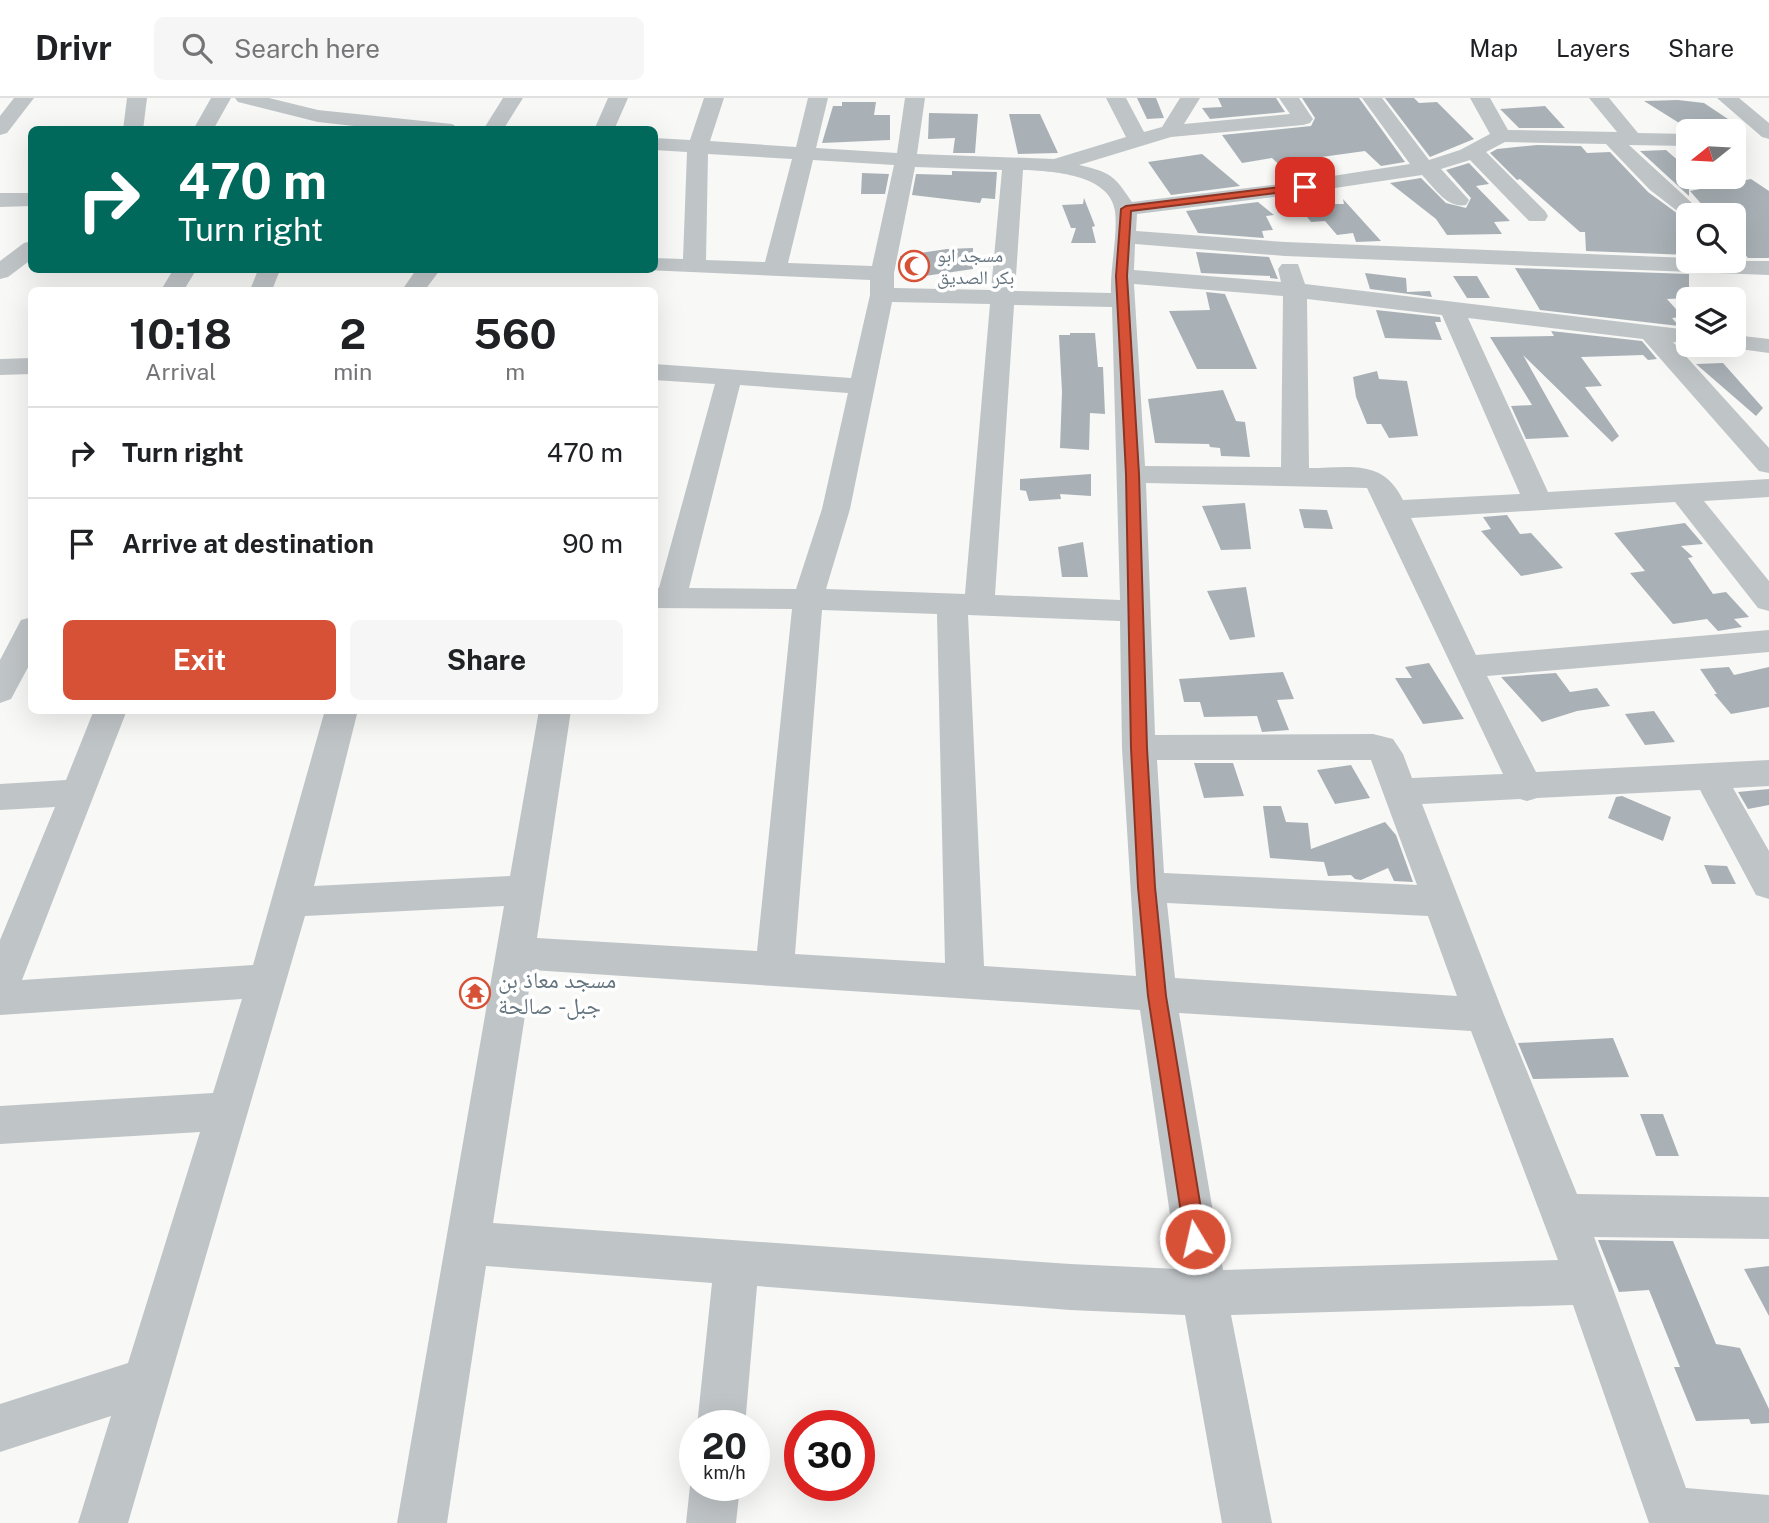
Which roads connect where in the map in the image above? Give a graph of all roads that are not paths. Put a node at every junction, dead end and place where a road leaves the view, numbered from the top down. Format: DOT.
graph roads {
  1 [pos="24,98"];
  2 [pos="137,98"];
  3 [pos="221,98"];
  4 [pos="245,98"];
  5 [pos="329,98"];
  6 [pos="513,98"];
  7 [pos="618,98"];
  8 [pos="714,98"];
  9 [pos="818,98"];
  10 [pos="915,98"];
  11 [pos="1116,98"];
  12 [pos="1190,98"];
  13 [pos="1289,98"];
  14 [pos="1372,98"];
  15 [pos="1480,98"];
  16 [pos="1599,98"];
  17 [pos="1727,98"];
  18 [pos="314,123"];
  19 [pos="133,126"];
  20 [pos="204,126"];
  21 [pos="439,126"];
  22 [pos="496,126"];
  23 [pos="606,126"];
  24 [pos="0,129"];
  25 [pos="1169,131"];
  26 [pos="1769,133"];
  27 [pos="1501,136"];
  28 [pos="1622,138"];
  29 [pos="1676,140"];
  30 [pos="1138,141"];
  31 [pos="1746,141"];
  32 [pos="1769,142"];
  33 [pos="658,144"];
  34 [pos="698,146"];
  35 [pos="1473,151"];
  36 [pos="804,154"];
  37 [pos="906,160"];
  38 [pos="1013,164"];
  39 [pos="1054,165"];
  40 [pos="1426,167"];
  41 [pos="28,199"];
  42 [pos="0,200"];
  43 [pos="1458,200"];
  44 [pos="1680,203"];
  45 [pos="1537,216"];
  46 [pos="1126,223"];
  47 [pos="1285,249"];
  48 [pos="28,251"];
  49 [pos="1751,263"];
  50 [pos="658,265"];
  51 [pos="694,267"];
  52 [pos="775,270"];
  53 [pos="0,272"];
  54 [pos="426,273"];
  55 [pos="882,284"];
  56 [pos="414,287"];
  57 [pos="1122,288"];
  58 [pos="1295,290"];
  59 [pos="1003,295"];
  60 [pos="1452,309"];
  61 [pos="1651,333"];
  62 [pos="1676,336"];
  63 [pos="1746,343"];
  64 [pos="1769,346"];
  65 [pos="658,372"];
  66 [pos="729,379"];
  67 [pos="862,386"];
  68 [pos="1769,465"];
  69 [pos="1132,474"];
  70 [pos="1295,477"];
  71 [pos="1769,488"];
  72 [pos="1682,492"];
  73 [pos="1538,502"];
  74 [pos="1392,510"];
  75 [pos="663,598"];
  76 [pos="808,599"];
  77 [pos="1769,601"];
  78 [pos="965,606"];
  79 [pos="1137,611"];
  80 [pos="28,636"];
  81 [pos="1769,641"];
  82 [pos="1466,667"];
  83 [pos="0,691"];
  84 [pos="109,714"];
  85 [pos="341,714"];
  86 [pos="554,714"];
  87 [pos="1139,748"];
  88 [pos="1769,773"];
  89 [pos="1710,777"];
  90 [pos="1527,788"];
  91 [pos="79,792"];
  92 [pos="1400,792"];
  93 [pos="0,797"];
  94 [pos="1769,884"];
  95 [pos="1147,887"];
  96 [pos="526,890"];
  97 [pos="1441,901"];
  98 [pos="291,902"];
  99 [pos="515,953"];
  100 [pos="775,968"];
  101 [pos="267,981"];
  102 [pos="965,982"];
  103 [pos="0,987"];
  104 [pos="1157,996"];
  105 [pos="0,998"];
  106 [pos="1484,1015"];
  107 [pos="228,1111"];
  108 [pos="0,1125"];
  109 [pos="1564,1215"];
  110 [pos="1769,1218"];
  111 [pos="467,1243"];
  112 [pos="737,1263"];
  113 [pos="1587,1282"];
  114 [pos="1204,1293"];
  115 [pos="146,1381"];
  116 [pos="723,1410"];
  117 [pos="0,1429"];
  118 [pos="713,1501"];
  119 [pos="1672,1517"];
  120 [pos="1769,1520"];
  121 [pos="103,1523"];
  122 [pos="422,1523"];
  123 [pos="711,1523"];
  124 [pos="1247,1523"];
  1 -- 24 [label="street"];
  2 -- 19 [label="street"];
  3 -- 20 [label="street"];
  4 -- 18 [label="street"];
  5 -- 18 [label="street"];
  6 -- 22 [label="street"];
  7 -- 23 [label="street"];
  8 -- 34 [label="street"];
  9 -- 36 [label="street"];
  10 -- 37 [label="street"];
  11 -- 30 [label="street"];
  12 -- 25 [label="street"];
  13 -- 25 [label="street"];
  14 -- 40 [label="street"];
  15 -- 27 [label="street"];
  16 -- 28 [label="street"];
  17 -- 26 [label="street"];
  18 -- 21 [label="street"];
  25 -- 30 [label="street"];
  27 -- 28 [label="street"];
  27 -- 35 [label="street"];
  28 -- 29 [label="street"];
  28 -- 44 [label="street"];
  30 -- 39 [label="street"];
  31 -- 32 [label="street"];
  33 -- 34 [label="street"];
  34 -- 36 [label="street"];
  34 -- 51 [label="street"];
  35 -- 40 [label="street"];
  35 -- 45 [label="street"];
  36 -- 37 [label="street"];
  36 -- 52 [label="street"];
  37 -- 38 [label="street"];
  37 -- 55 [label="street"];
  38 -- 39 [label="street"];
  38 -- 59 [label="street"];
  39 -- 46 [label="street"];
  40 -- 43 [label="street"];
  40 -- 46 [label="street"];
  41 -- 42 [label="street"];
  46 -- 47 [label="street"];
  46 -- 57 [label="street"];
  47 -- 49 [label="street"];
  47 -- 58 [label="street"];
  48 -- 53 [label="street"];
  50 -- 51 [label="street"];
  51 -- 52 [label="street"];
  52 -- 55 [label="street"];
  54 -- 56 [label="street"];
  55 -- 59 [label="street"];
  55 -- 67 [label="street"];
  57 -- 58 [label="street"];
  57 -- 59 [label="street"];
  57 -- 69 [label="street"];
  58 -- 60 [label="street"];
  58 -- 70 [label="street"];
  59 -- 78 [label="street"];
  60 -- 61 [label="street"];
  60 -- 73 [label="street"];
  61 -- 62 [label="street"];
  61 -- 68 [label="street"];
  63 -- 64 [label="street"];
  65 -- 66 [label="street"];
  66 -- 67 [label="street"];
  66 -- 75 [label="street"];
  67 -- 76 [label="street"];
  69 -- 70 [label="street"];
  69 -- 79 [label="street"];
  70 -- 74 [label="street"];
  71 -- 72 [label="street"];
  72 -- 73 [label="street"];
  72 -- 77 [label="street"];
  73 -- 74 [label="street"];
  74 -- 82 [label="street"];
  75 -- 76 [label="street"];
  76 -- 78 [label="street"];
  76 -- 100 [label="street"];
  78 -- 79 [label="street"];
  78 -- 102 [label="street"];
  79 -- 87 [label="street"];
  80 -- 83 [label="street"];
  81 -- 82 [label="street"];
  82 -- 90 [label="street"];
  84 -- 91 [label="street"];
  85 -- 98 [label="street"];
  86 -- 96 [label="street"];
  87 -- 92 [label="street"];
  87 -- 95 [label="street"];
  88 -- 89 [label="street"];
  89 -- 90 [label="street"];
  89 -- 94 [label="street"];
  90 -- 92 [label="street"];
  91 -- 93 [label="street"];
  91 -- 103 [label="street"];
  92 -- 97 [label="street"];
  95 -- 97 [label="street"];
  95 -- 104 [label="street"];
  96 -- 98 [label="street"];
  96 -- 99 [label="street"];
  97 -- 106 [label="street"];
  98 -- 101 [label="street"];
  99 -- 100 [label="street"];
  99 -- 111 [label="street"];
  100 -- 102 [label="street"];
  101 -- 105 [label="street"];
  101 -- 107 [label="street"];
  102 -- 104 [label="street"];
  104 -- 106 [label="street"];
  104 -- 114 [label="street"];
  106 -- 109 [label="street"];
  107 -- 108 [label="street"];
  107 -- 115 [label="street"];
  109 -- 110 [label="street"];
  109 -- 113 [label="street"];
  111 -- 112 [label="street"];
  111 -- 122 [label="street"];
  112 -- 114 [label="street"];
  112 -- 116 [label="street"];
  113 -- 114 [label="street"];
  113 -- 119 [label="street"];
  114 -- 124 [label="street"];
  115 -- 117 [label="street"];
  115 -- 121 [label="street"];
  118 -- 123 [label="street"];
  119 -- 120 [label="street"];
}
